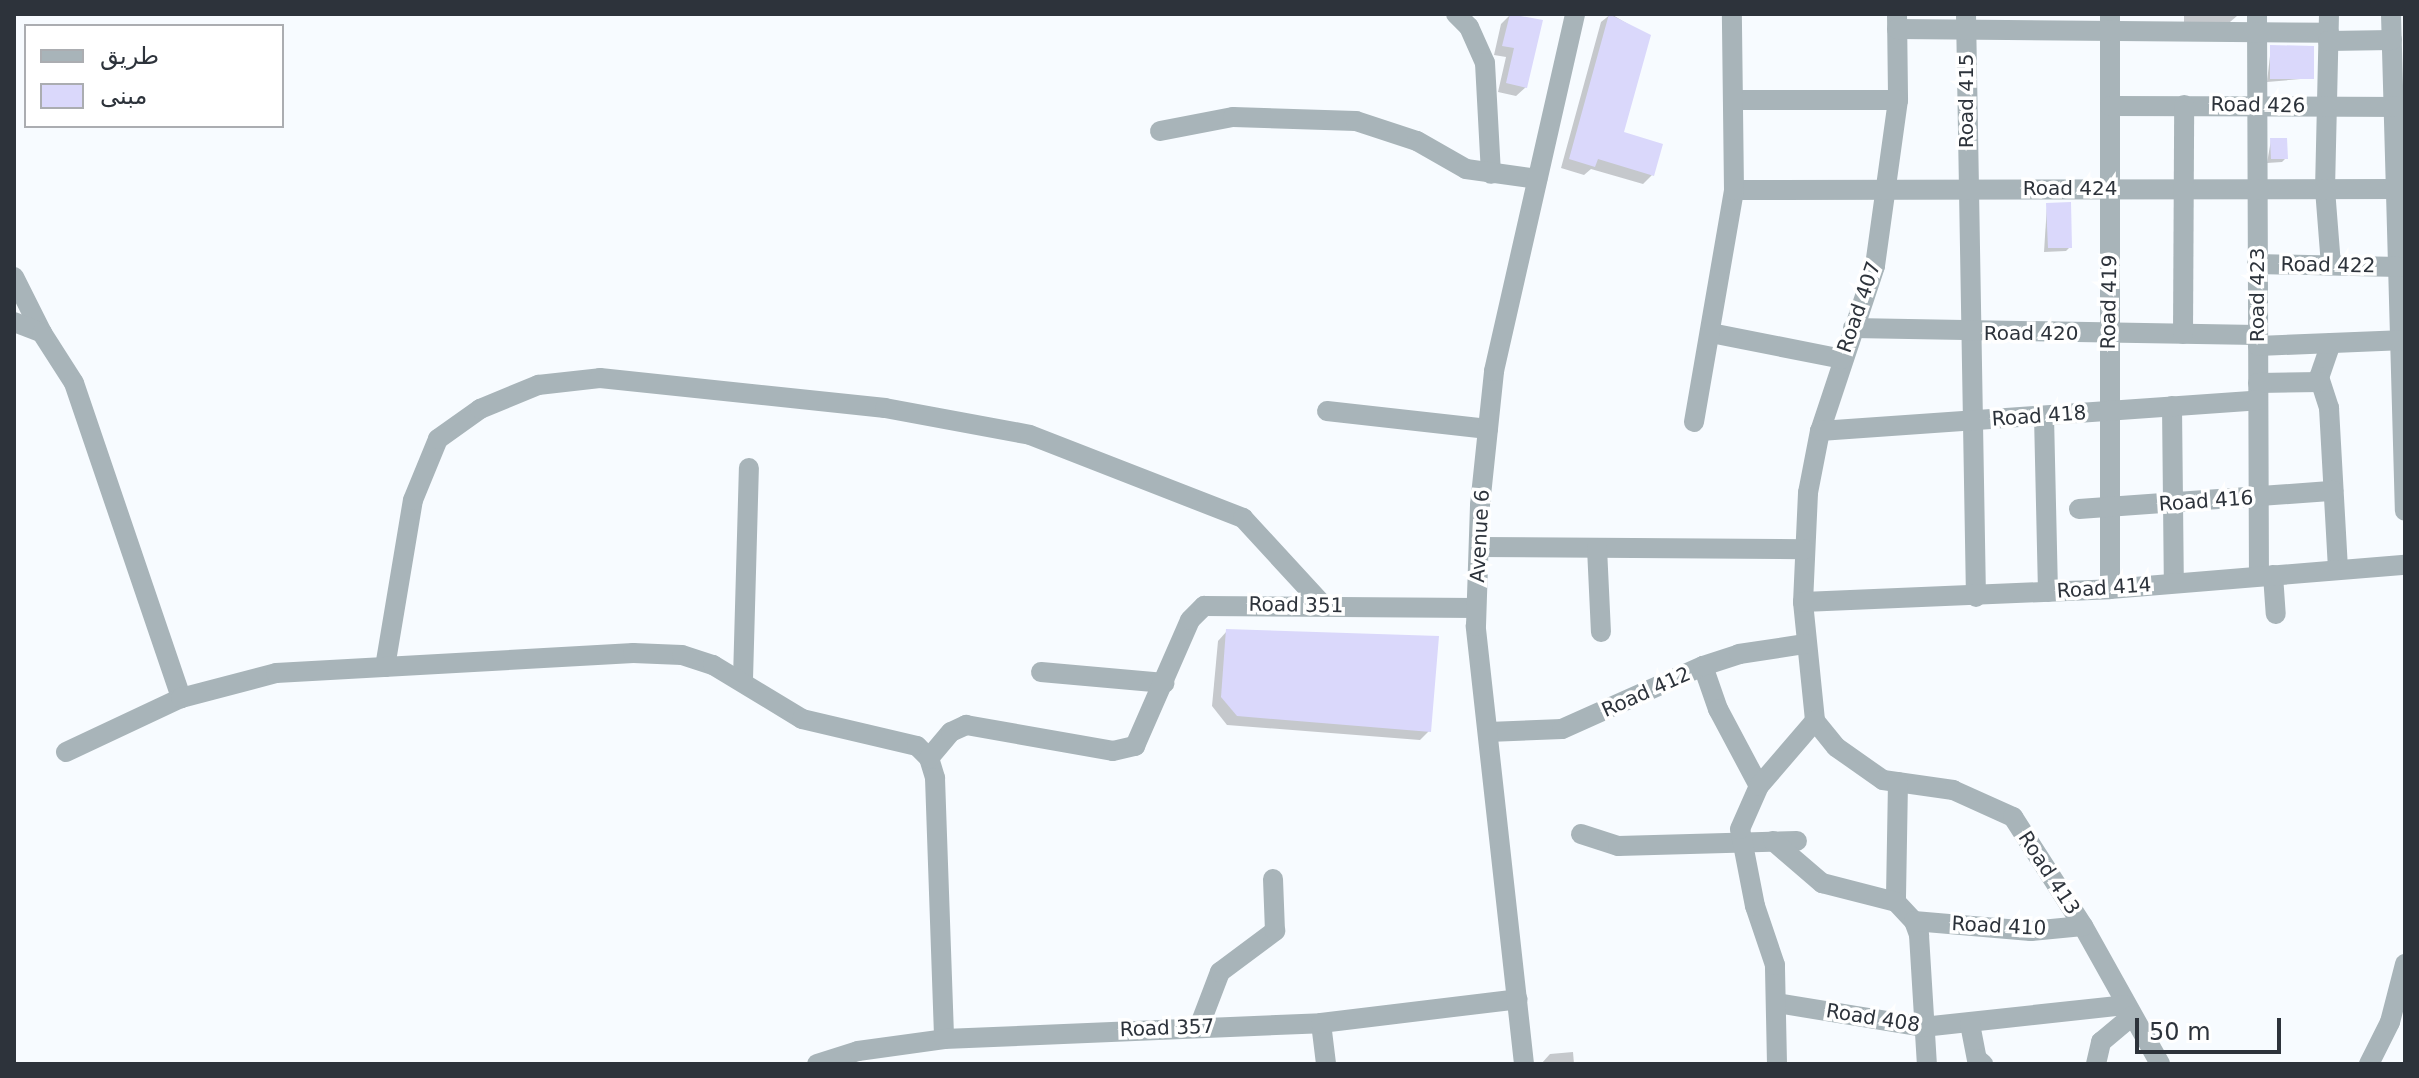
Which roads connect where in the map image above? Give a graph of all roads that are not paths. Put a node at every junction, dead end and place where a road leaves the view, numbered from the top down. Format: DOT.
graph roads {
  1 [pos="1456,14"];
  2 [pos="1575,14"];
  3 [pos="1732,14"];
  4 [pos="2391,14"];
  5 [pos="1897,21"];
  6 [pos="2110,21"];
  7 [pos="2177,21"];
  8 [pos="1966,22"];
  9 [pos="2256,22"];
  10 [pos="2329,29"];
  11 [pos="2392,40"];
  12 [pos="1733,100"];
  13 [pos="1898,100"];
  14 [pos="2184,105"];
  15 [pos="2256,105"];
  16 [pos="2110,106"];
  17 [pos="2327,106"];
  18 [pos="2400,107"];
  19 [pos="1160,131"];
  20 [pos="1491,174"];
  21 [pos="1537,179"];
  22 [pos="1889,186"];
  23 [pos="2257,186"];
  24 [pos="1965,187"];
  25 [pos="2111,188"];
  26 [pos="2185,188"];
  27 [pos="2325,189"];
  28 [pos="2401,189"];
  29 [pos="1734,190"];
  30 [pos="2257,264"];
  31 [pos="2331,265"];
  32 [pos="2399,267"];
  33 [pos="14,277"];
  34 [pos="14,322"];
  35 [pos="1853,328"];
  36 [pos="42,333"];
  37 [pos="1711,333"];
  38 [pos="1968,333"];
  39 [pos="2108,333"];
  40 [pos="2183,334"];
  41 [pos="2257,340"];
  42 [pos="2402,340"];
  43 [pos="2331,343"];
  44 [pos="1842,359"];
  45 [pos="2320,382"];
  46 [pos="2258,392"];
  47 [pos="2172,406"];
  48 [pos="1327,411"];
  49 [pos="2107,411"];
  50 [pos="2044,416"];
  51 [pos="1970,421"];
  52 [pos="1694,422"];
  53 [pos="1488,429"];
  54 [pos="1820,431"];
  55 [pos="749,468"];
  56 [pos="2333,491"];
  57 [pos="2258,497"];
  58 [pos="2174,503"];
  59 [pos="2109,507"];
  60 [pos="2079,509"];
  61 [pos="2405,511"];
  62 [pos="1479,547"];
  63 [pos="1597,548"];
  64 [pos="1804,549"];
  65 [pos="2405,565"];
  66 [pos="2338,570"];
  67 [pos="2266,575"];
  68 [pos="2174,583"];
  69 [pos="2110,589"];
  70 [pos="2048,592"];
  71 [pos="1976,597"];
  72 [pos="1803,602"];
  73 [pos="1324,606"];
  74 [pos="1476,608"];
  75 [pos="2276,614"];
  76 [pos="1601,632"];
  77 [pos="1805,644"];
  78 [pos="1703,666"];
  79 [pos="385,667"];
  80 [pos="1041,672"];
  81 [pos="743,679"];
  82 [pos="1165,683"];
  83 [pos="181,698"];
  84 [pos="1815,721"];
  85 [pos="1488,732"];
  86 [pos="66,752"];
  87 [pos="929,758"];
  88 [pos="1898,782"];
  89 [pos="1759,786"];
  90 [pos="1581,834"];
  91 [pos="1741,841"];
  92 [pos="1773,841"];
  93 [pos="1797,841"];
  94 [pos="1273,879"];
  95 [pos="1896,902"];
  96 [pos="1914,921"];
  97 [pos="2083,926"];
  98 [pos="2405,964"];
  99 [pos="1518,999"];
  100 [pos="1777,1003"];
  101 [pos="2128,1010"];
  102 [pos="1321,1023"];
  103 [pos="1970,1024"];
  104 [pos="1199,1027"];
  105 [pos="1923,1027"];
  106 [pos="944,1039"];
  107 [pos="843,1060"];
  108 [pos="817,1064"];
  109 [pos="1326,1064"];
  110 [pos="1524,1064"];
  111 [pos="1777,1064"];
  112 [pos="1927,1064"];
  113 [pos="1983,1064"];
  114 [pos="2096,1064"];
  115 [pos="2160,1064"];
  116 [pos="2369,1064"];
  1 -- 20 [label="street"];
  2 -- 21 [label="street, Avenue 6"];
  3 -- 12 [label="street"];
  4 -- 11 [label="street"];
  5 -- 8 [label="street"];
  5 -- 13 [label="street, Road 407"];
  6 -- 7 [label="street"];
  6 -- 8 [label="street"];
  6 -- 16 [label="street, Road 419"];
  7 -- 9 [label="street"];
  8 -- 24 [label="street, Road 415"];
  9 -- 10 [label="street"];
  9 -- 15 [label="street, Road 423"];
  10 -- 11 [label="street"];
  10 -- 17 [label="street"];
  11 -- 18 [label="street"];
  12 -- 13 [label="street"];
  12 -- 29 [label="street"];
  13 -- 22 [label="street, Road 407"];
  14 -- 15 [label="street, Road 426"];
  14 -- 16 [label="street, Road 426"];
  14 -- 26 [label="street"];
  15 -- 17 [label="street, Road 426"];
  15 -- 23 [label="street, Road 423"];
  16 -- 25 [label="street, Road 419"];
  17 -- 18 [label="street, Road 426"];
  17 -- 27 [label="street"];
  18 -- 28 [label="street"];
  19 -- 20 [label="street"];
  20 -- 21 [label="street"];
  21 -- 53 [label="street, Avenue 6"];
  22 -- 24 [label="street, Road 424"];
  22 -- 29 [label="street, Road 424"];
  22 -- 35 [label="street, Road 407"];
  23 -- 26 [label="street, Road 424"];
  23 -- 27 [label="street, Road 424"];
  23 -- 30 [label="street, Road 423"];
  24 -- 25 [label="street, Road 424"];
  24 -- 38 [label="street, Road 415"];
  25 -- 26 [label="street, Road 424"];
  25 -- 39 [label="street, Road 419"];
  26 -- 40 [label="street"];
  27 -- 28 [label="street, Road 424"];
  27 -- 31 [label="street"];
  28 -- 32 [label="street"];
  29 -- 37 [label="street"];
  30 -- 31 [label="street, Road 422"];
  30 -- 41 [label="street, Road 423"];
  31 -- 32 [label="street, Road 422"];
  32 -- 42 [label="street"];
  33 -- 36 [label="street"];
  34 -- 36 [label="street"];
  35 -- 38 [label="street, Road 420"];
  35 -- 44 [label="street, Road 407"];
  36 -- 83 [label="street"];
  37 -- 44 [label="street"];
  37 -- 52 [label="street"];
  38 -- 39 [label="street, Road 420"];
  38 -- 51 [label="street, Road 415"];
  39 -- 40 [label="street, Road 420"];
  39 -- 49 [label="street, Road 419"];
  40 -- 41 [label="street, Road 420"];
  41 -- 43 [label="street, Road 420"];
  41 -- 46 [label="street, Road 423"];
  42 -- 43 [label="street, Road 420"];
  42 -- 61 [label="street"];
  43 -- 45 [label="street"];
  44 -- 54 [label="street, Road 407"];
  45 -- 46 [label="street, Road 418"];
  45 -- 56 [label="street"];
  46 -- 47 [label="street, Road 418"];
  46 -- 57 [label="street, Road 423"];
  47 -- 49 [label="street, Road 418"];
  47 -- 58 [label="street"];
  48 -- 53 [label="street"];
  49 -- 50 [label="street, Road 418"];
  49 -- 59 [label="street, Road 419"];
  50 -- 51 [label="street, Road 418"];
  50 -- 70 [label="street"];
  51 -- 54 [label="street, Road 418"];
  51 -- 71 [label="street, Road 415"];
  53 -- 62 [label="street, Avenue 6"];
  54 -- 64 [label="street, Road 407"];
  55 -- 81 [label="street"];
  56 -- 57 [label="street, Road 416"];
  56 -- 66 [label="street"];
  57 -- 58 [label="street, Road 416"];
  57 -- 67 [label="street, Road 423"];
  58 -- 59 [label="street, Road 416"];
  58 -- 68 [label="street"];
  59 -- 60 [label="street, Road 416"];
  59 -- 69 [label="street, Road 419"];
  62 -- 63 [label="street"];
  62 -- 74 [label="street, Avenue 6"];
  63 -- 64 [label="street"];
  63 -- 76 [label="street"];
  64 -- 72 [label="street, Road 407"];
  65 -- 66 [label="street, Road 414"];
  66 -- 67 [label="street, Road 414"];
  67 -- 68 [label="street, Road 414"];
  67 -- 75 [label="street, Road 423"];
  68 -- 69 [label="street, Road 414"];
  69 -- 70 [label="street, Road 414"];
  70 -- 71 [label="street, Road 414"];
  71 -- 72 [label="street, Road 414"];
  72 -- 77 [label="street"];
  73 -- 74 [label="street, Road 351"];
  73 -- 79 [label="street"];
  73 -- 82 [label="street, Road 351"];
  74 -- 85 [label="street, Avenue 6"];
  77 -- 78 [label="street, Road 412"];
  77 -- 84 [label="street"];
  78 -- 85 [label="street, Road 412"];
  78 -- 89 [label="street"];
  79 -- 81 [label="street"];
  79 -- 83 [label="street"];
  80 -- 82 [label="street"];
  81 -- 87 [label="street"];
  82 -- 87 [label="street, Road 351"];
  83 -- 86 [label="street"];
  84 -- 88 [label="street, Road 413"];
  84 -- 89 [label="street"];
  85 -- 99 [label="street, Avenue 6"];
  87 -- 106 [label="street"];
  88 -- 95 [label="street"];
  88 -- 97 [label="street, Road 413"];
  89 -- 91 [label="street"];
  90 -- 91 [label="street"];
  91 -- 92 [label="street"];
  91 -- 100 [label="street"];
  92 -- 93 [label="street"];
  92 -- 95 [label="street"];
  94 -- 104 [label="street"];
  95 -- 96 [label="street"];
  96 -- 97 [label="street, Road 410"];
  96 -- 105 [label="street"];
  97 -- 101 [label="street, Road 413"];
  98 -- 116 [label="street"];
  99 -- 102 [label="street, Road 357"];
  99 -- 110 [label="street, Avenue 6"];
  100 -- 105 [label="street, Road 408"];
  100 -- 111 [label="street"];
  101 -- 103 [label="street, Road 408"];
  101 -- 114 [label="street"];
  101 -- 115 [label="street, Road 413"];
  102 -- 104 [label="street, Road 357"];
  102 -- 109 [label="street"];
  103 -- 105 [label="street, Road 408"];
  103 -- 113 [label="street"];
  104 -- 106 [label="street, Road 357"];
  105 -- 112 [label="street"];
  106 -- 107 [label="street, Road 357"];
  107 -- 108 [label="street, Road 357"];
}
